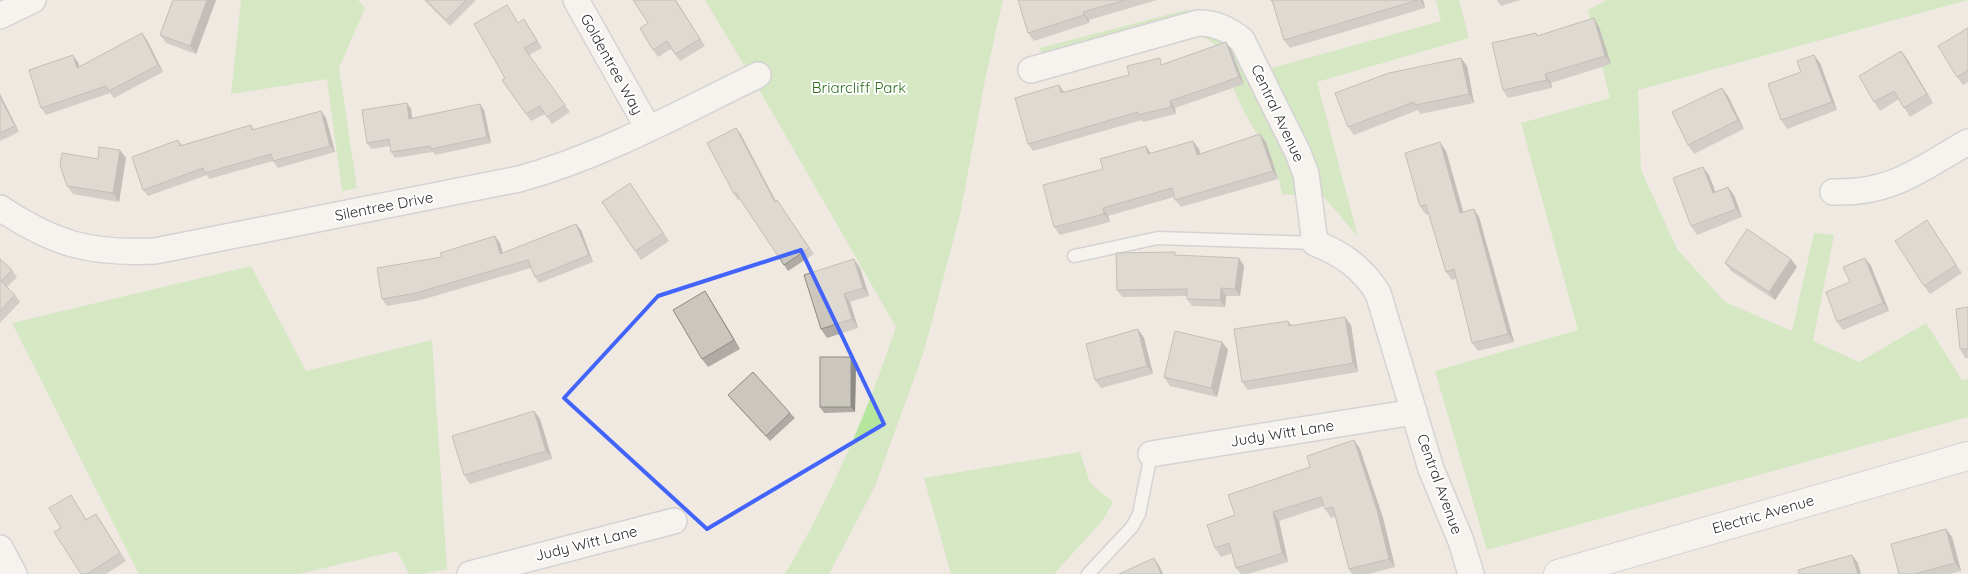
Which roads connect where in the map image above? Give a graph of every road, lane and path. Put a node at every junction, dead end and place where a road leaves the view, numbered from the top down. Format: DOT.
graph roads {
  1 [pos="33,0"];
  2 [pos="576,0"];
  3 [pos="0,16"];
  4 [pos="1031,70"];
  5 [pos="758,75"];
  6 [pos="648,128"];
  7 [pos="1968,142"];
  8 [pos="1833,192"];
  9 [pos="0,208"];
  10 [pos="1315,243"];
  11 [pos="1074,256"];
  12 [pos="1414,412"];
  13 [pos="1151,454"];
  14 [pos="1968,456"];
  15 [pos="674,521"];
  16 [pos="0,548"];
  17 [pos="14,574"];
  18 [pos="470,574"];
  19 [pos="1088,574"];
  20 [pos="1471,574"];
  21 [pos="1558,574"];
  1 -- 3 [label="street"];
  2 -- 6 [label="street, Goldentree Way"];
  4 -- 10 [label="street, Central Avenue"];
  5 -- 6 [label="street, Silentree Drive"];
  6 -- 9 [label="street, Silentree Drive"];
  7 -- 8 [label="street"];
  10 -- 11 [label="lane"];
  10 -- 12 [label="street, Central Avenue"];
  12 -- 13 [label="street, Judy Witt Lane"];
  12 -- 20 [label="street, Central Avenue"];
  13 -- 19 [label="lane"];
  14 -- 21 [label="street, Electric Avenue"];
  15 -- 18 [label="street, Judy Witt Lane"];
  16 -- 17 [label="street"];
}
